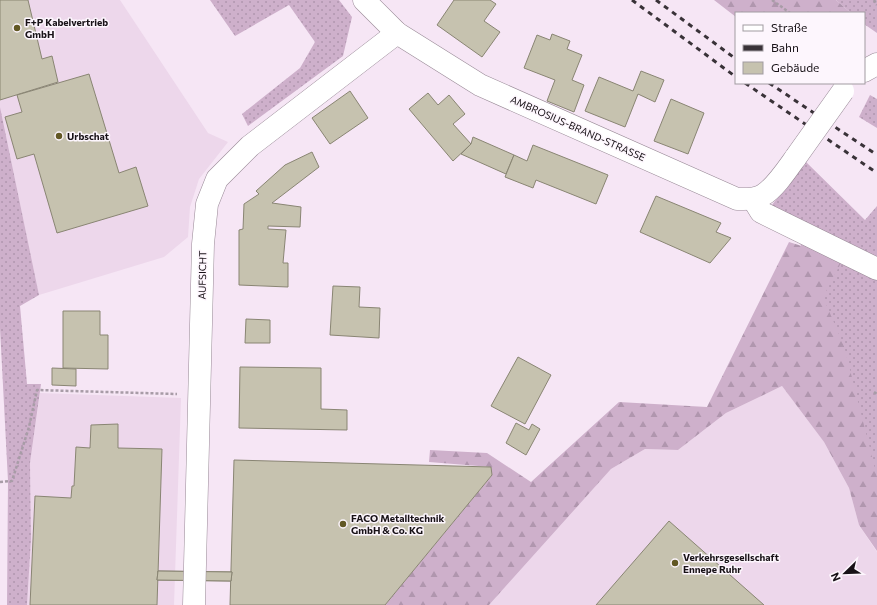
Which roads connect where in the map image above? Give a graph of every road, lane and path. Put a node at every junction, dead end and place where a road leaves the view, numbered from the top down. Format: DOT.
graph roads {
  1 [pos="364,0"];
  2 [pos="772,0"];
  3 [pos="874,0"];
  4 [pos="877,5"];
  5 [pos="789,12"];
  6 [pos="397,33"];
  7 [pos="877,64"];
  8 [pos="865,70"];
  9 [pos="847,87"];
  10 [pos="752,199"];
  11 [pos="877,269"];
  12 [pos="874,392"];
  13 [pos="199,394"];
  14 [pos="877,394"];
  15 [pos="0,482"];
  16 [pos="194,605"];
  1 -- 6 [label="street, AMBROSIUS-BRAND-STRASSE"];
  2 -- 5 [label="path"];
  3 -- 4 [label="path"];
  6 -- 10 [label="street, AMBROSIUS-BRAND-STRASSE"];
  6 -- 13 [label="street, AUFSICHT"];
  7 -- 8 [label="street"];
  9 -- 10 [label="street, bridge"];
  10 -- 11 [label="street"];
  12 -- 14 [label="path"];
  13 -- 15 [label="path"];
  13 -- 16 [label="street, AUFSICHT"];
}
